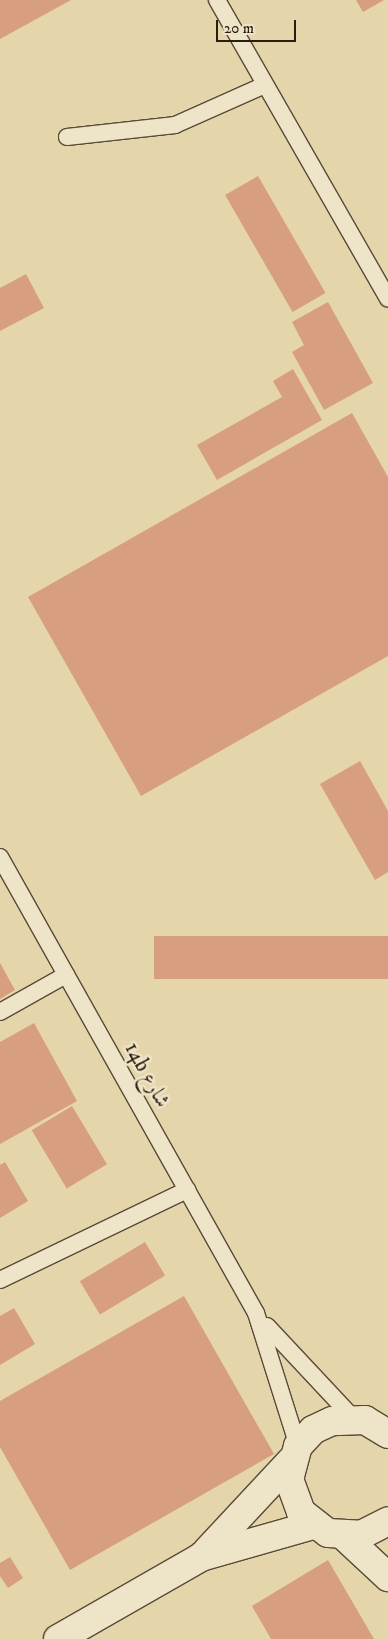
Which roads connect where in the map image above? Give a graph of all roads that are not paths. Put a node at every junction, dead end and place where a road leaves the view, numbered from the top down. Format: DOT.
graph roads {
  1 [pos="217,0"];
  2 [pos="265,85"];
  3 [pos="67,137"];
  4 [pos="388,299"];
  5 [pos="0,857"];
  6 [pos="66,975"];
  7 [pos="0,1012"];
  8 [pos="187,1190"];
  9 [pos="0,1280"];
  10 [pos="256,1313"];
  11 [pos="369,1420"];
  12 [pos="388,1434"];
  13 [pos="295,1453"];
  14 [pos="388,1521"];
  15 [pos="313,1525"];
  16 [pos="346,1537"];
  17 [pos="201,1557"];
  18 [pos="388,1577"];
  19 [pos="67,1637"];
  1 -- 2 [label="lane"];
  2 -- 3 [label="lane"];
  2 -- 4 [label="lane"];
  5 -- 6 [label="lane, 14b شارع"];
  6 -- 7 [label="lane"];
  6 -- 8 [label="lane, 14b شارع"];
  8 -- 9 [label="lane"];
  8 -- 10 [label="lane, 14b شارع"];
  10 -- 11 [label="lane, 14b شارع"];
  10 -- 13 [label="lane, 14b شارع"];
  11 -- 12 [label="street"];
  11 -- 13 [label="street"];
  13 -- 15 [label="street"];
  13 -- 17 [label="street"];
  14 -- 16 [label="street"];
  15 -- 16 [label="street"];
  15 -- 17 [label="street"];
  16 -- 18 [label="street"];
  17 -- 19 [label="street"];
}
